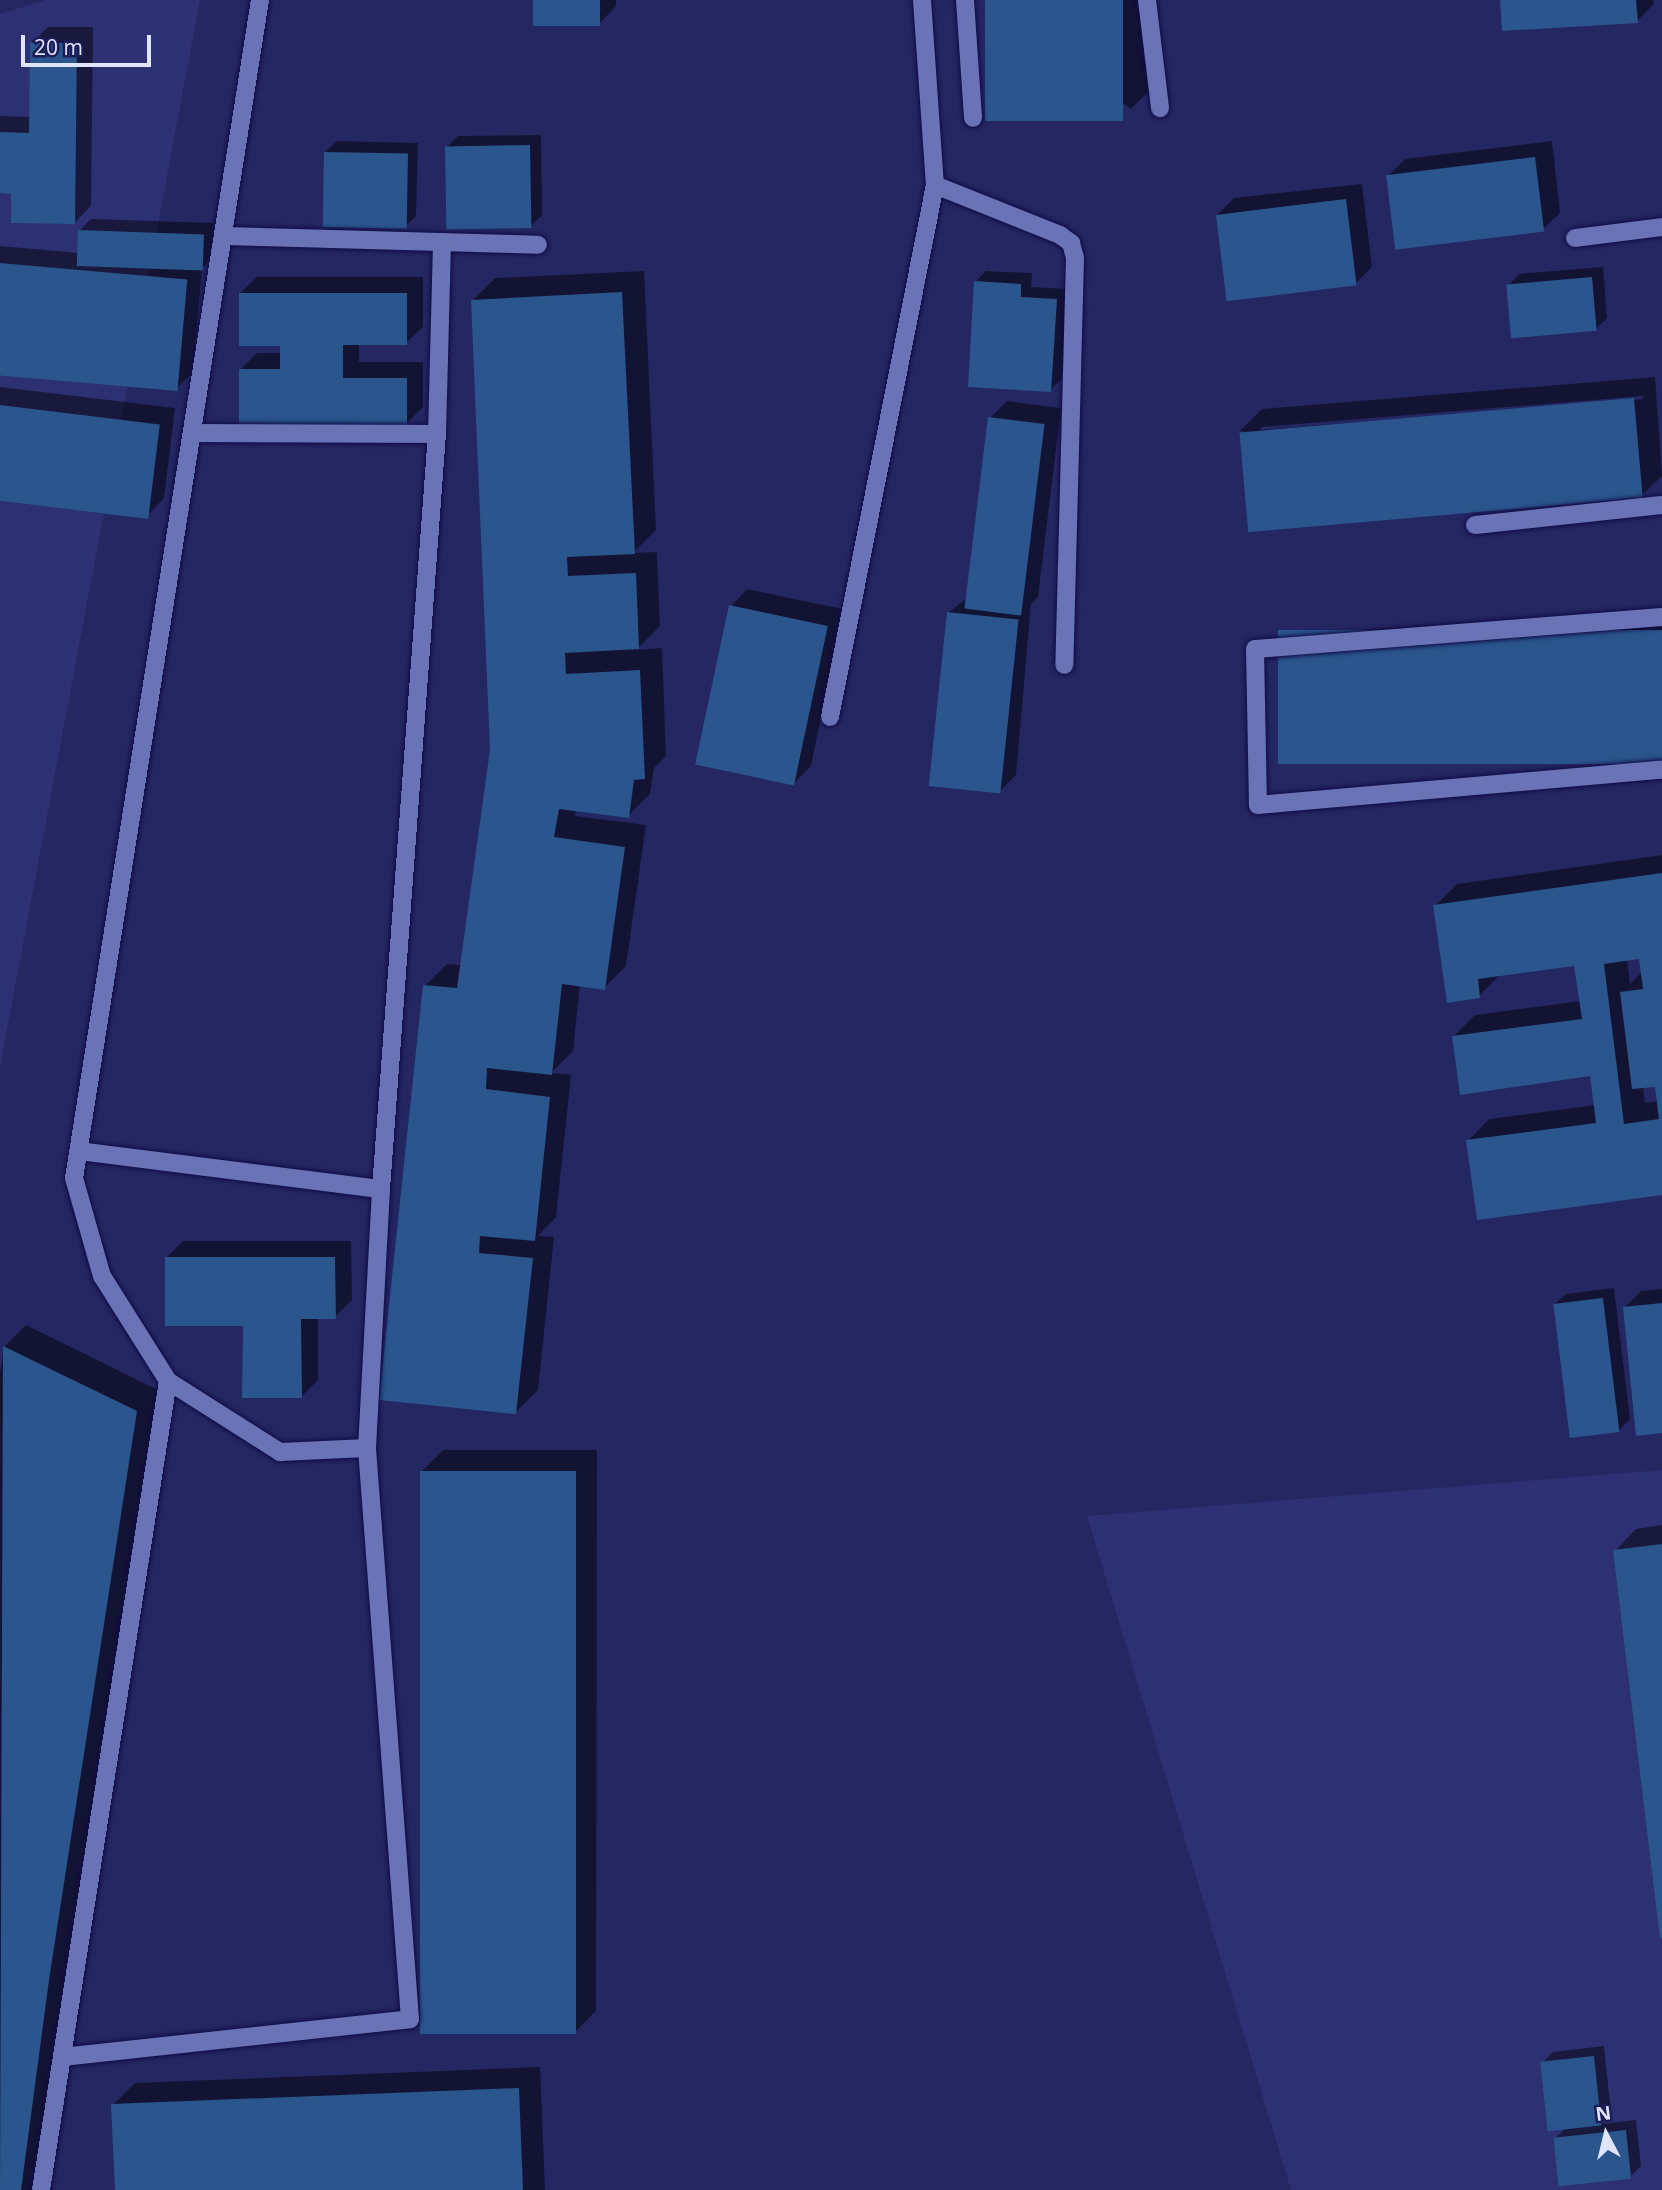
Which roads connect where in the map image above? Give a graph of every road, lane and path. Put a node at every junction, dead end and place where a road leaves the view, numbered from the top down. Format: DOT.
graph roads {
  1 [pos="260,0"];
  2 [pos="922,0"];
  3 [pos="965,0"];
  4 [pos="1147,0"];
  5 [pos="1160,108"];
  6 [pos="974,118"];
  7 [pos="935,185"];
  8 [pos="1662,227"];
  9 [pos="225,236"];
  10 [pos="1575,238"];
  11 [pos="442,242"];
  12 [pos="538,245"];
  13 [pos="195,433"];
  14 [pos="437,434"];
  15 [pos="1662,505"];
  16 [pos="1475,525"];
  17 [pos="1662,617"];
  18 [pos="1064,665"];
  19 [pos="830,717"];
  20 [pos="1662,770"];
  21 [pos="79,1151"];
  22 [pos="381,1189"];
  23 [pos="168,1381"];
  24 [pos="367,1448"];
  25 [pos="62,2057"];
  26 [pos="41,2190"];
  1 -- 9 [label="lane"];
  2 -- 7 [label="lane"];
  3 -- 6 [label="lane"];
  4 -- 5 [label="lane"];
  7 -- 18 [label="lane"];
  7 -- 19 [label="lane"];
  8 -- 10 [label="lane"];
  9 -- 11 [label="lane"];
  9 -- 13 [label="lane"];
  11 -- 12 [label="lane"];
  11 -- 14 [label="lane"];
  13 -- 14 [label="lane"];
  13 -- 21 [label="lane"];
  14 -- 22 [label="lane"];
  15 -- 16 [label="lane"];
  17 -- 20 [label="lane"];
  21 -- 22 [label="lane"];
  21 -- 23 [label="lane"];
  22 -- 24 [label="lane"];
  23 -- 24 [label="lane"];
  23 -- 25 [label="lane"];
  24 -- 25 [label="lane"];
  25 -- 26 [label="lane"];
}
